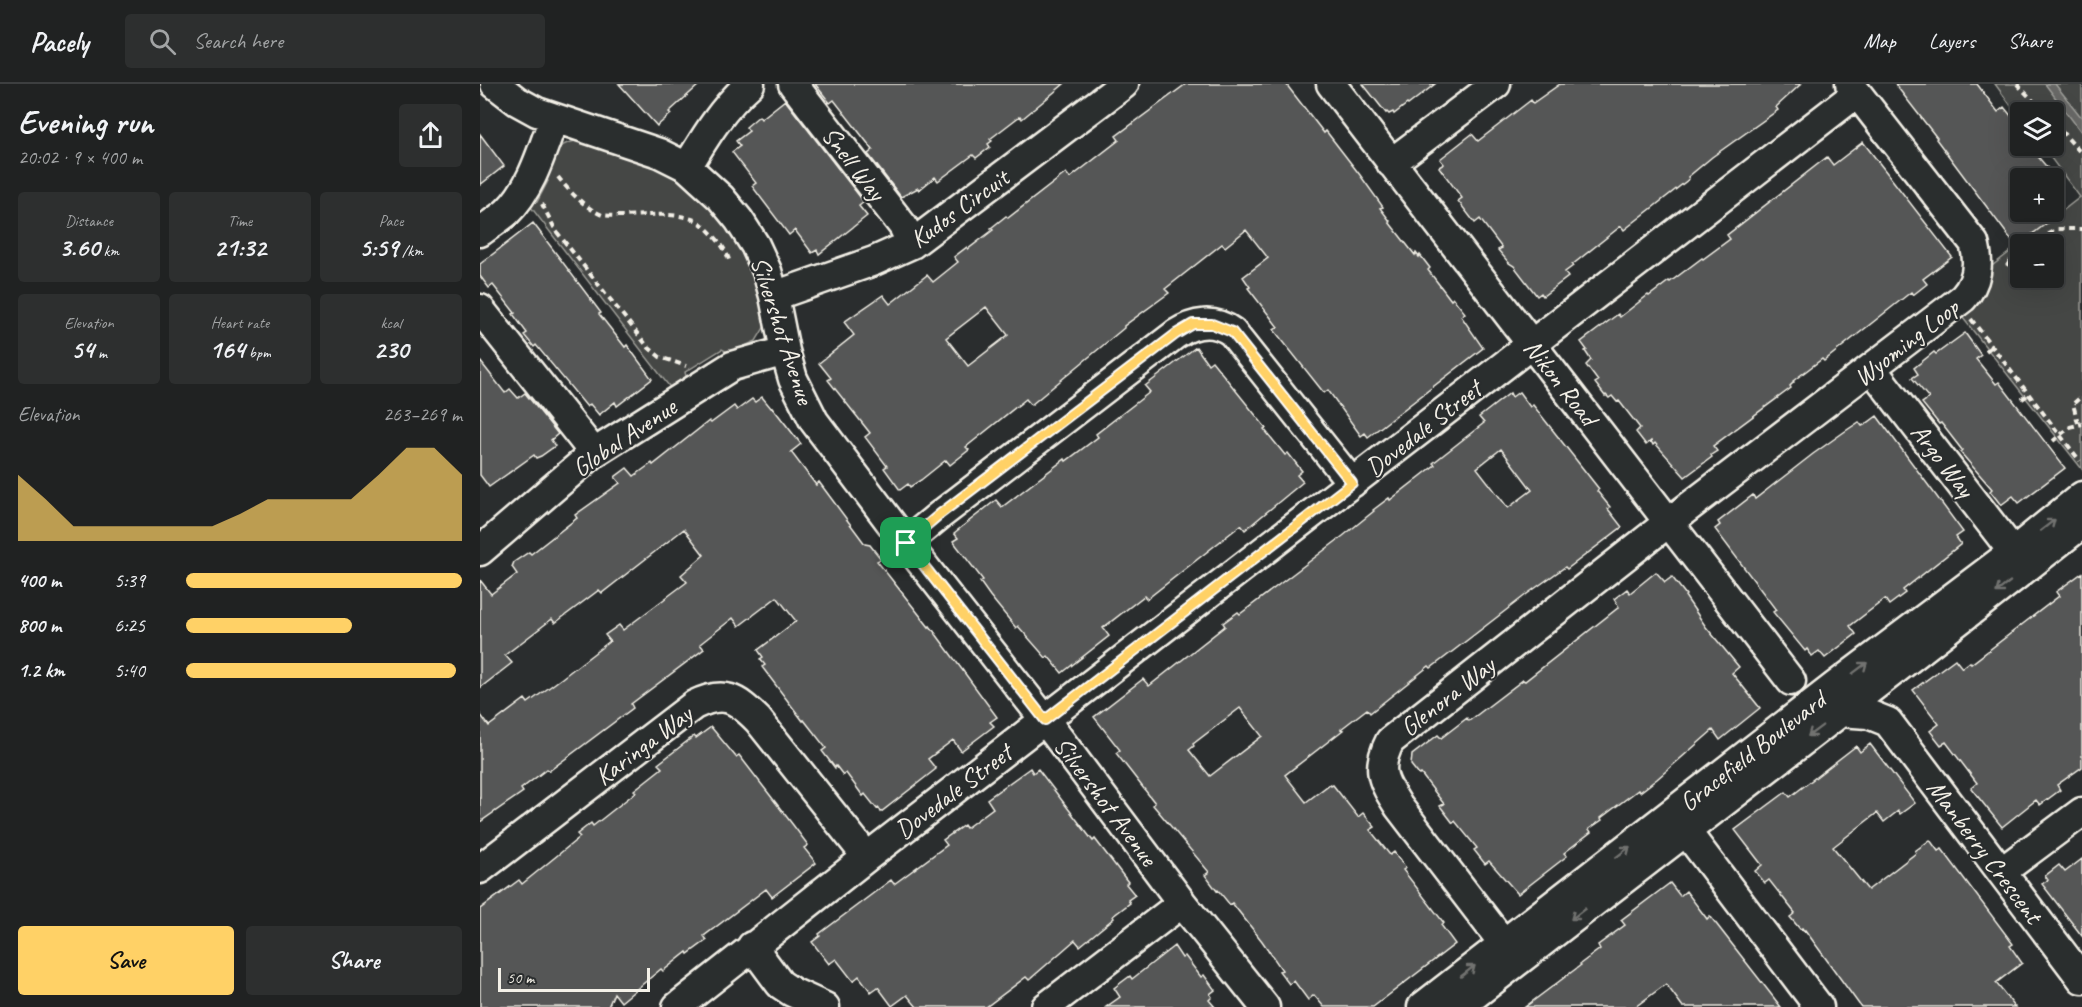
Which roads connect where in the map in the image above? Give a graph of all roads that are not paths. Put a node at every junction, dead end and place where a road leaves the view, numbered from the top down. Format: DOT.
graph roads {
  1 [pos="495,84"];
  2 [pos="750,84"];
  3 [pos="793,84"];
  4 [pos="1124,84"];
  5 [pos="1331,84"];
  6 [pos="1496,84"];
  7 [pos="1853,89"];
  8 [pos="554,118"];
  9 [pos="1391,163"];
  10 [pos="687,167"];
  11 [pos="480,232"];
  12 [pos="912,244"];
  13 [pos="774,296"];
  14 [pos="480,309"];
  15 [pos="1531,344"];
  16 [pos="785,351"];
  17 [pos="1872,369"];
  18 [pos="594,453"];
  19 [pos="1352,483"];
  20 [pos="2082,496"];
  21 [pos="1669,522"];
  22 [pos="2082,524"];
  23 [pos="906,543"];
  24 [pos="480,551"];
  25 [pos="2013,552"];
  26 [pos="1892,674"];
  27 [pos="1791,681"];
  28 [pos="1838,699"];
  29 [pos="1045,720"];
  30 [pos="1792,721"];
  31 [pos="1888,722"];
  32 [pos="2082,812"];
  33 [pos="1685,830"];
  34 [pos="867,857"];
  35 [pos="480,869"];
  36 [pos="2001,872"];
  37 [pos="1182,903"];
  38 [pos="1504,944"];
  39 [pos="752,946"];
  40 [pos="2082,979"];
  41 [pos="677,1007"];
  42 [pos="825,1007"];
  43 [pos="1046,1007"];
  44 [pos="1265,1007"];
  45 [pos="1422,1007"];
  46 [pos="1458,1007"];
  47 [pos="1819,1007"];
  1 -- 8 [label="street, Silvershot Avenue"];
  2 -- 10 [label="street"];
  3 -- 12 [label="street, Snell Way"];
  4 -- 12 [label="street, Kudos Circuit"];
  5 -- 9 [label="street, Nikon Road"];
  6 -- 9 [label="street"];
  7 -- 15 [label="street, Dovedale Street"];
  7 -- 17 [label="street, Wyoming Loop"];
  8 -- 10 [label="street, Silvershot Avenue"];
  8 -- 11 [label="street"];
  9 -- 15 [label="street, Nikon Road"];
  10 -- 13 [label="street, Silvershot Avenue"];
  12 -- 13 [label="street, Kudos Circuit"];
  13 -- 16 [label="street, Silvershot Avenue"];
  14 -- 18 [label="street"];
  15 -- 19 [label="street, Dovedale Street"];
  15 -- 21 [label="street, Nikon Road"];
  16 -- 18 [label="street, Global Avenue"];
  16 -- 23 [label="street, Silvershot Avenue"];
  17 -- 21 [label="street, Wyoming Loop"];
  17 -- 25 [label="street, Argo Way"];
  18 -- 24 [label="street, Global Avenue"];
  19 -- 23 [label="street"];
  19 -- 29 [label="street, Dovedale Street"];
  25 -- 20 [label="street, Gracefield Boulevard, one-way"];
  21 -- 27 [label="street, Nikon Road"];
  21 -- 38 [label="street, Glenora Way"];
  22 -- 26 [label="street, Gracefield Boulevard, one-way"];
  23 -- 29 [label="street, Silvershot Avenue"];
  28 -- 25 [label="street, Gracefield Boulevard, one-way"];
  26 -- 28 [label="street, Gracefield Boulevard"];
  26 -- 31 [label="street"];
  27 -- 28 [label="street"];
  27 -- 30 [label="street"];
  28 -- 30 [label="street, Gracefield Boulevard"];
  28 -- 31 [label="street"];
  28 -- 33 [label="street, Gracefield Boulevard, one-way"];
  29 -- 34 [label="street, Dovedale Street"];
  29 -- 37 [label="street, Silvershot Avenue"];
  38 -- 30 [label="street, Gracefield Boulevard, one-way"];
  31 -- 36 [label="street, Manberry Crescent"];
  32 -- 36 [label="street"];
  33 -- 46 [label="street, Gracefield Boulevard, one-way"];
  33 -- 47 [label="street"];
  34 -- 35 [label="street, Karinga Way"];
  34 -- 39 [label="street, Dovedale Street"];
  36 -- 40 [label="street, Manberry Crescent"];
  37 -- 43 [label="street"];
  37 -- 44 [label="street, Silvershot Avenue"];
  45 -- 38 [label="street, Gracefield Boulevard, one-way"];
  39 -- 41 [label="street, Dovedale Street"];
  39 -- 42 [label="street"];
}
